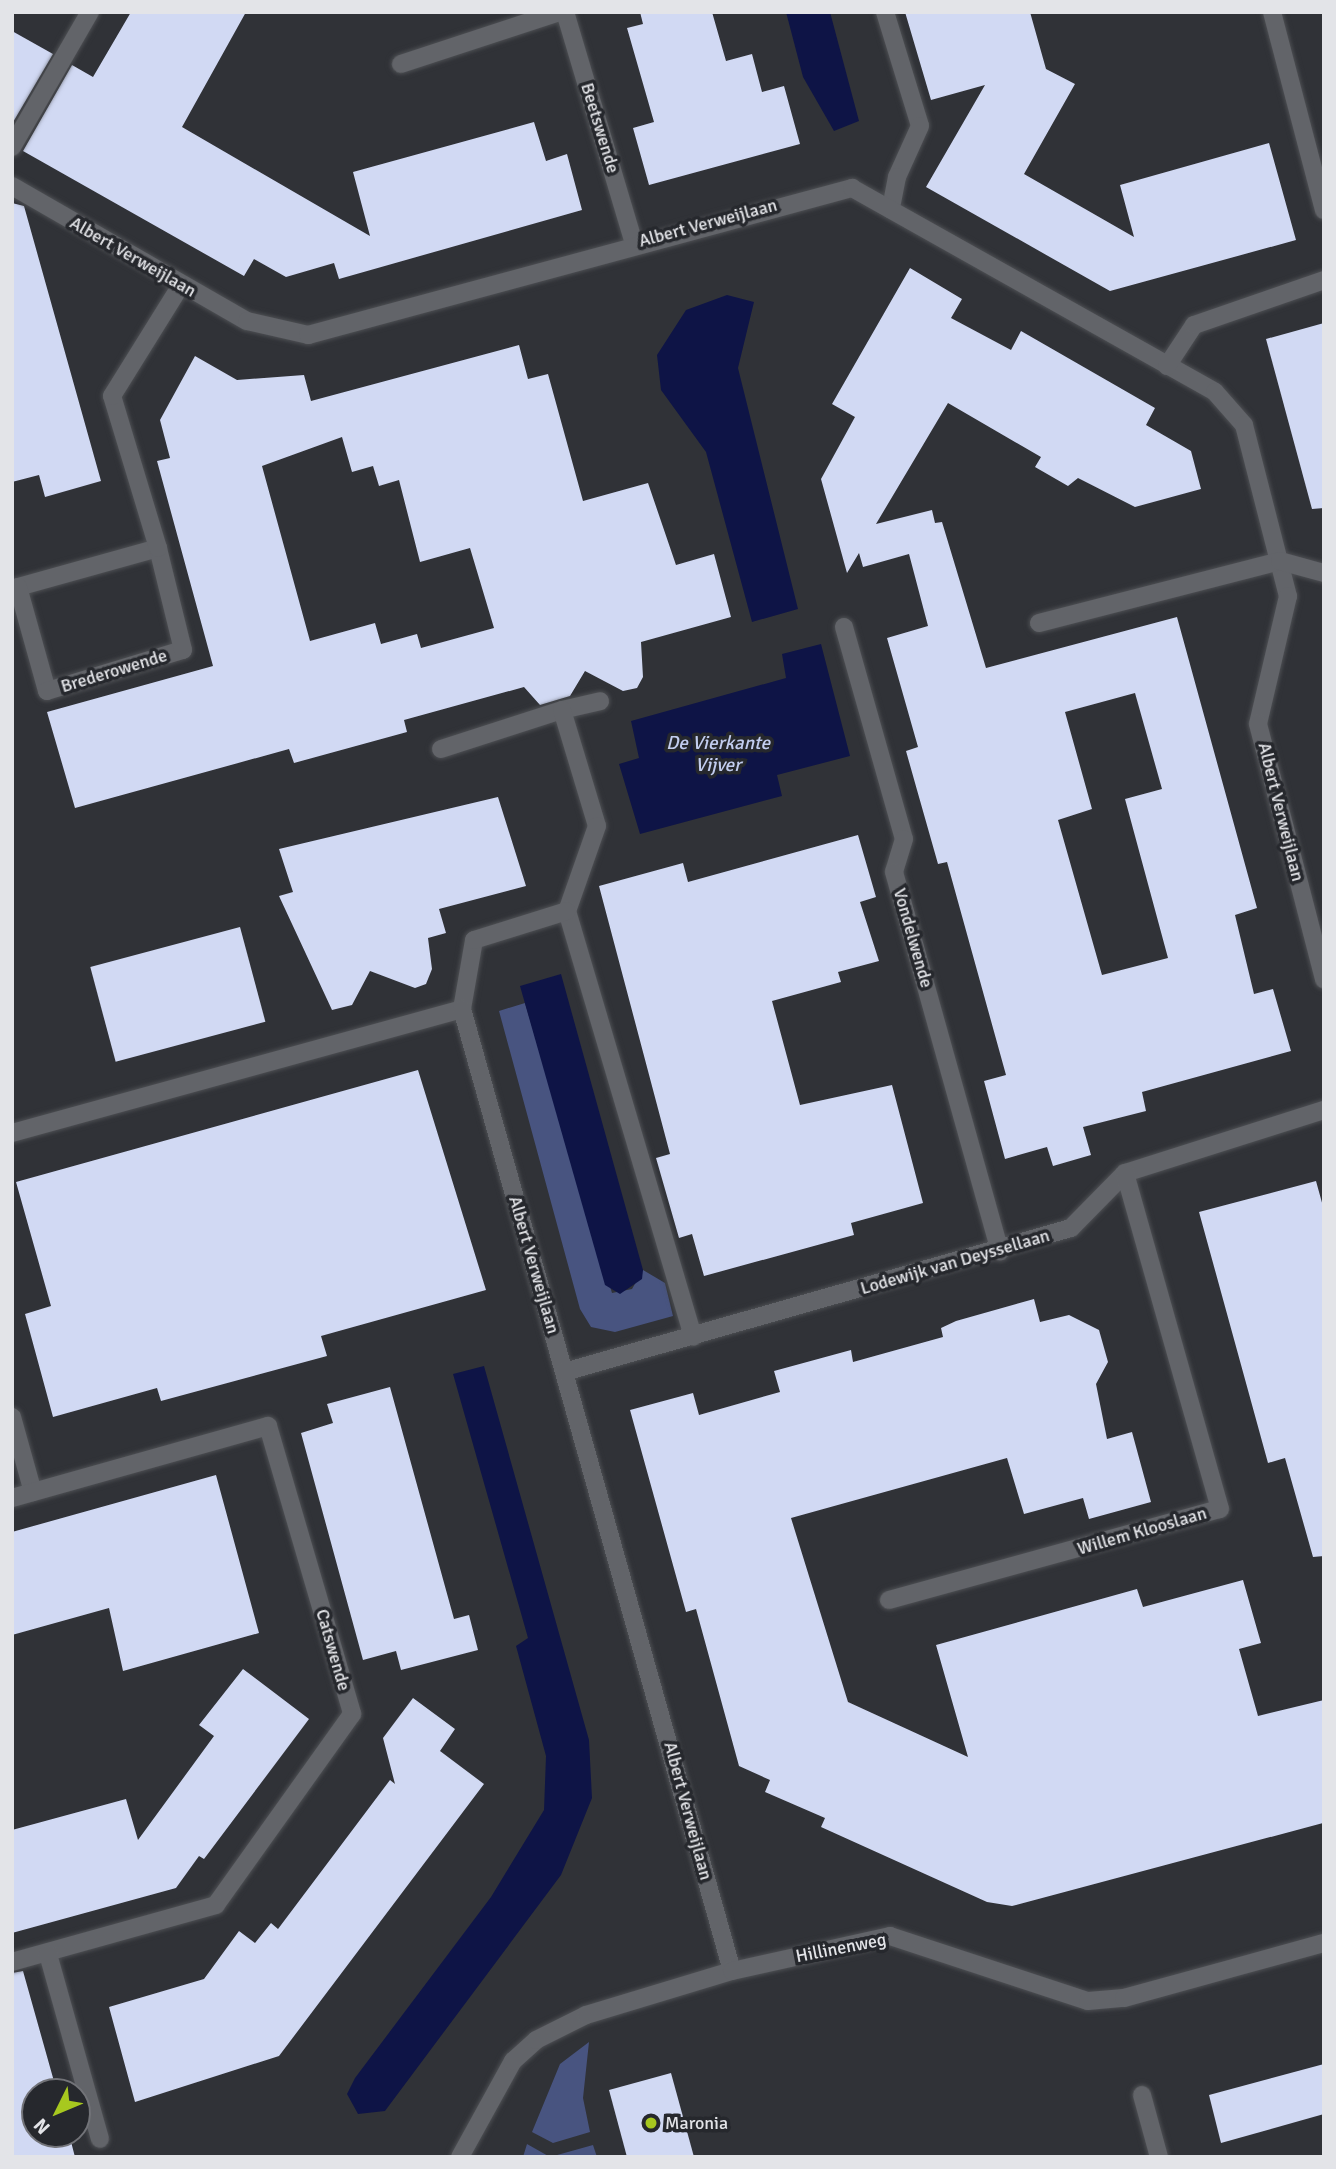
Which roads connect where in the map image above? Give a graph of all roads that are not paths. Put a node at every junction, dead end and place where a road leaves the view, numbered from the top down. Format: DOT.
graph roads {
  1 [pos="90,12"];
  2 [pos="559,12"];
  3 [pos="565,12"];
  4 [pos="885,12"];
  5 [pos="1272,12"];
  6 [pos="401,64"];
  7 [pos="12,147"];
  8 [pos="12,186"];
  9 [pos="891,209"];
  10 [pos="1324,210"];
  11 [pos="634,243"];
  12 [pos="1324,280"];
  13 [pos="181,285"];
  14 [pos="1167,366"];
  15 [pos="158,548"];
  16 [pos="1280,561"];
  17 [pos="1324,573"];
  18 [pos="15,583"];
  19 [pos="1039,623"];
  20 [pos="844,627"];
  21 [pos="600,701"];
  22 [pos="562,710"];
  23 [pos="441,749"];
  24 [pos="567,911"];
  25 [pos="1324,980"];
  26 [pos="462,1009"];
  27 [pos="1324,1111"];
  28 [pos="12,1133"];
  29 [pos="1125,1173"];
  30 [pos="1000,1251"];
  31 [pos="693,1337"];
  32 [pos="564,1372"];
  33 [pos="12,1416"];
  34 [pos="33,1492"];
  35 [pos="12,1498"];
  36 [pos="889,1600"];
  37 [pos="1324,1944"];
  38 [pos="48,1954"];
  39 [pos="12,1962"];
  40 [pos="732,1970"];
  41 [pos="1142,2095"];
  42 [pos="100,2138"];
  43 [pos="460,2157"];
  44 [pos="1158,2157"];
  1 -- 7 [label="street"];
  2 -- 6 [label="street"];
  3 -- 11 [label="street, Beetswende"];
  4 -- 9 [label="street"];
  5 -- 10 [label="street"];
  8 -- 13 [label="street, Albert Verweijlaan"];
  9 -- 11 [label="street, Albert Verweijlaan"];
  9 -- 14 [label="street, Albert Verweijlaan"];
  11 -- 13 [label="street, Albert Verweijlaan"];
  12 -- 14 [label="street"];
  13 -- 15 [label="street, Brederowende"];
  14 -- 16 [label="street, Albert Verweijlaan"];
  15 -- 18 [label="street, Brederowende"];
  15 -- 18 [label="street, Brederowende"];
  16 -- 17 [label="street"];
  16 -- 19 [label="street"];
  16 -- 25 [label="street, Albert Verweijlaan"];
  20 -- 30 [label="street, Vondelwende"];
  21 -- 22 [label="street"];
  22 -- 23 [label="street"];
  22 -- 24 [label="street"];
  24 -- 26 [label="street"];
  24 -- 31 [label="street"];
  26 -- 28 [label="street"];
  26 -- 32 [label="street, Albert Verweijlaan"];
  27 -- 29 [label="street, Lodewijk van Deyssellaan"];
  29 -- 30 [label="street, Lodewijk van Deyssellaan"];
  29 -- 36 [label="street, Willem Klooslaan"];
  30 -- 31 [label="street, Lodewijk van Deyssellaan"];
  31 -- 32 [label="street, Lodewijk van Deyssellaan"];
  32 -- 40 [label="street, Albert Verweijlaan"];
  33 -- 34 [label="street"];
  34 -- 35 [label="street, Catswende"];
  34 -- 38 [label="street, Catswende"];
  37 -- 40 [label="street, Hillinenweg"];
  38 -- 39 [label="street, Catswende"];
  38 -- 42 [label="street"];
  40 -- 43 [label="street, Hillinenweg"];
  41 -- 44 [label="street"];
}
